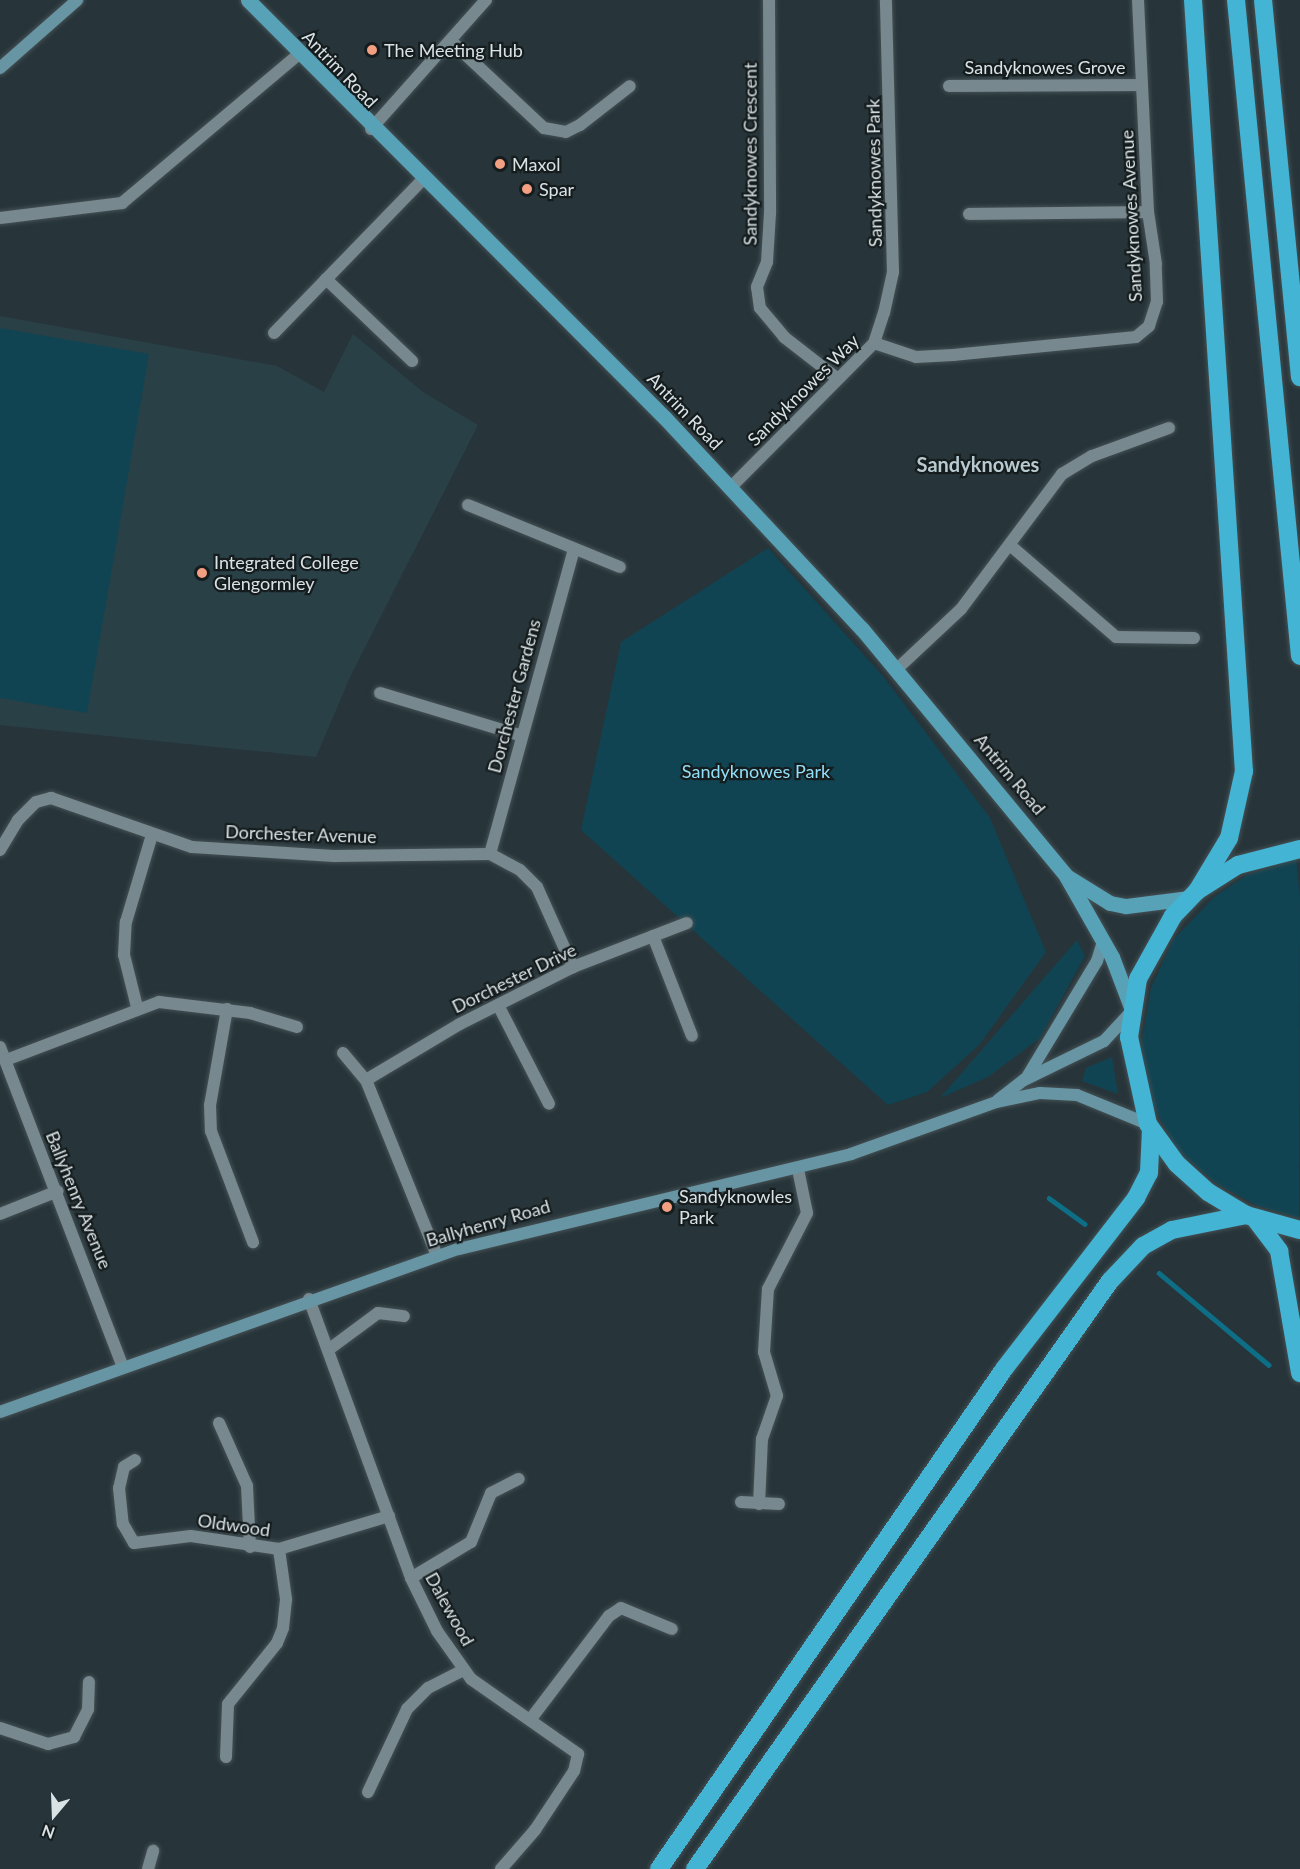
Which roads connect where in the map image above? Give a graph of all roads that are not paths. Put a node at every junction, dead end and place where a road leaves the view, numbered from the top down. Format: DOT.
graph roads {
  1 [pos="77,0"];
  2 [pos="248,0"];
  3 [pos="486,0"];
  4 [pos="769,0"];
  5 [pos="886,0"];
  6 [pos="1138,0"];
  7 [pos="1192,0"];
  8 [pos="1236,0"];
  9 [pos="1263,0"];
  10 [pos="451,41"];
  11 [pos="298,55"];
  12 [pos="0,68"];
  13 [pos="1141,85"];
  14 [pos="630,86"];
  15 [pos="949,86"];
  16 [pos="371,129"];
  17 [pos="423,179"];
  18 [pos="1148,212"];
  19 [pos="969,213"];
  20 [pos="0,218"];
  21 [pos="326,279"];
  22 [pos="274,333"];
  23 [pos="874,343"];
  24 [pos="412,361"];
  25 [pos="1300,377"];
  26 [pos="837,379"];
  27 [pos="1169,428"];
  28 [pos="731,487"];
  29 [pos="468,505"];
  30 [pos="1011,546"];
  31 [pos="574,549"];
  32 [pos="620,567"];
  33 [pos="1194,638"];
  34 [pos="1300,656"];
  35 [pos="897,669"];
  36 [pos="380,693"];
  37 [pos="522,736"];
  38 [pos="152,835"];
  39 [pos="1300,849"];
  40 [pos="0,850"];
  41 [pos="490,854"];
  42 [pos="1066,876"];
  43 [pos="1193,895"];
  44 [pos="687,923"];
  45 [pos="653,936"];
  46 [pos="1102,941"];
  47 [pos="573,967"];
  48 [pos="498,1005"];
  49 [pos="137,1007"];
  50 [pos="227,1009"];
  51 [pos="1131,1010"];
  52 [pos="297,1027"];
  53 [pos="692,1036"];
  54 [pos="0,1047"];
  55 [pos="343,1053"];
  56 [pos="6,1060"];
  57 [pos="366,1080"];
  58 [pos="1024,1080"];
  59 [pos="996,1102"];
  60 [pos="549,1104"];
  61 [pos="1150,1127"];
  62 [pos="798,1169"];
  63 [pos="58,1191"];
  64 [pos="0,1214"];
  65 [pos="1249,1216"];
  66 [pos="1300,1230"];
  67 [pos="253,1242"];
  68 [pos="437,1256"];
  69 [pos="309,1299"];
  70 [pos="404,1316"];
  71 [pos="328,1350"];
  72 [pos="123,1367"];
  73 [pos="1300,1373"];
  74 [pos="0,1412"];
  75 [pos="219,1423"];
  76 [pos="135,1460"];
  77 [pos="519,1479"];
  78 [pos="741,1502"];
  79 [pos="759,1504"];
  80 [pos="779,1504"];
  81 [pos="389,1516"];
  82 [pos="250,1546"];
  83 [pos="279,1550"];
  84 [pos="411,1578"];
  85 [pos="672,1629"];
  86 [pos="463,1670"];
  87 [pos="89,1682"];
  88 [pos="530,1720"];
  89 [pos="0,1728"];
  90 [pos="226,1757"];
  91 [pos="368,1792"];
  92 [pos="153,1851"];
  93 [pos="148,1869"];
  94 [pos="501,1869"];
  95 [pos="659,1869"];
  96 [pos="695,1869"];
  1 -- 12 [label="main road"];
  2 -- 11 [label="main road, Antrim Road"];
  3 -- 10 [label="street"];
  4 -- 26 [label="street, Sandyknowes Crescent"];
  5 -- 23 [label="street, Sandyknowes Park"];
  6 -- 13 [label="street, Sandyknowes Avenue"];
  7 -- 43 [label="highway"];
  8 -- 34 [label="highway"];
  9 -- 25 [label="highway"];
  10 -- 14 [label="street"];
  10 -- 16 [label="street"];
  11 -- 16 [label="main road, Antrim Road"];
  11 -- 20 [label="street"];
  13 -- 15 [label="street, Sandyknowes Grove"];
  13 -- 18 [label="street, Sandyknowes Avenue"];
  16 -- 17 [label="main road, Antrim Road"];
  17 -- 21 [label="street"];
  17 -- 28 [label="main road, Antrim Road"];
  18 -- 19 [label="street"];
  18 -- 23 [label="street, Sandyknowes Avenue"];
  21 -- 22 [label="street"];
  21 -- 24 [label="street"];
  23 -- 26 [label="street, Sandyknowes Way"];
  26 -- 28 [label="street, Sandyknowes Way"];
  27 -- 30 [label="street"];
  28 -- 35 [label="main road, Antrim Road"];
  29 -- 31 [label="street"];
  30 -- 33 [label="street"];
  30 -- 35 [label="street"];
  31 -- 32 [label="street"];
  31 -- 37 [label="street, Dorchester Gardens"];
  35 -- 42 [label="main road, Antrim Road"];
  36 -- 37 [label="street"];
  37 -- 41 [label="street, Dorchester Gardens"];
  38 -- 40 [label="street, Dorchester Avenue"];
  38 -- 41 [label="street, Dorchester Avenue"];
  38 -- 49 [label="street"];
  39 -- 43 [label="highway"];
  41 -- 47 [label="street, Dorchester Avenue"];
  42 -- 43 [label="main road, Antrim Road"];
  42 -- 46 [label="main road, Antrim Road"];
  43 -- 51 [label="highway"];
  44 -- 45 [label="street, Dorchester Drive"];
  45 -- 47 [label="street, Dorchester Drive"];
  45 -- 53 [label="street"];
  46 -- 51 [label="main road, Antrim Road"];
  46 -- 58 [label="main road"];
  47 -- 48 [label="street, Dorchester Drive"];
  48 -- 57 [label="street, Dorchester Drive"];
  48 -- 60 [label="street"];
  49 -- 50 [label="street"];
  49 -- 56 [label="street"];
  50 -- 52 [label="street"];
  50 -- 67 [label="street"];
  51 -- 58 [label="main road, Ballyhenry Road"];
  51 -- 61 [label="highway"];
  54 -- 56 [label="street, Ballyhenry Avenue"];
  55 -- 57 [label="street"];
  56 -- 63 [label="street, Ballyhenry Avenue"];
  57 -- 68 [label="street"];
  58 -- 59 [label="main road, Ballyhenry Road"];
  59 -- 61 [label="main road, Ballyhenry Road"];
  59 -- 62 [label="main road, Ballyhenry Road"];
  61 -- 65 [label="highway"];
  61 -- 95 [label="highway"];
  62 -- 68 [label="main road, Ballyhenry Road"];
  62 -- 79 [label="street"];
  63 -- 64 [label="street"];
  63 -- 72 [label="street, Ballyhenry Avenue"];
  65 -- 66 [label="highway"];
  65 -- 73 [label="highway"];
  65 -- 96 [label="highway"];
  68 -- 69 [label="main road, Ballyhenry Road"];
  69 -- 71 [label="street, Dalewood"];
  69 -- 72 [label="main road, Ballyhenry Road"];
  70 -- 71 [label="street"];
  71 -- 81 [label="street, Dalewood"];
  72 -- 74 [label="main road, Ballyhenry Road"];
  75 -- 82 [label="street"];
  76 -- 82 [label="street, Oldwood"];
  77 -- 84 [label="street"];
  78 -- 79 [label="street"];
  79 -- 80 [label="street"];
  81 -- 83 [label="street, Oldwood"];
  81 -- 84 [label="street, Dalewood"];
  82 -- 83 [label="street, Oldwood"];
  83 -- 90 [label="street, Oldwood"];
  84 -- 86 [label="street, Dalewood"];
  85 -- 88 [label="street"];
  86 -- 88 [label="street, Dalewood"];
  86 -- 91 [label="street"];
  87 -- 89 [label="street"];
  88 -- 94 [label="street, Dalewood"];
  92 -- 93 [label="street"];
}
